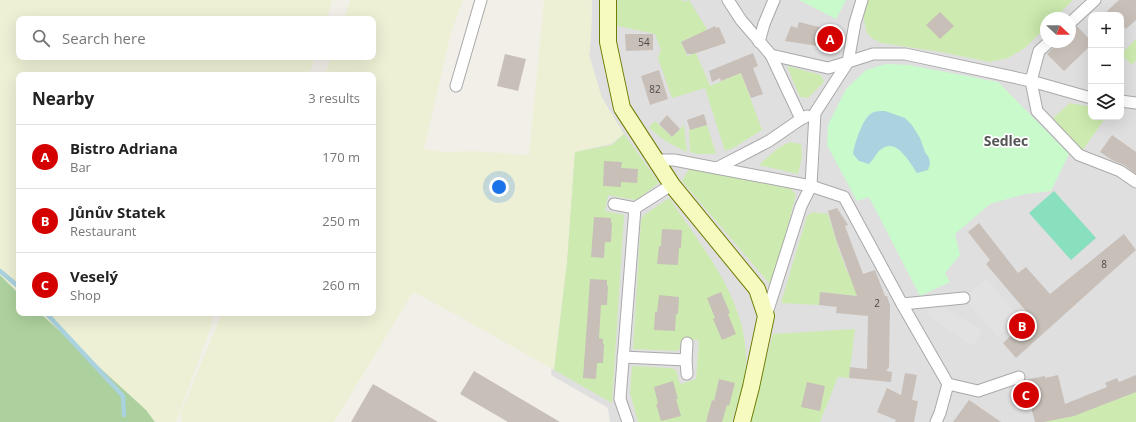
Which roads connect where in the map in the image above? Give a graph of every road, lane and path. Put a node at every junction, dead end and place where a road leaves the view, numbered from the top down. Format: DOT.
graph roads {
  1 [pos="481,0"];
  2 [pos="608,0"];
  3 [pos="728,0"];
  4 [pos="774,0"];
  5 [pos="862,0"];
  6 [pos="1095,0"];
  7 [pos="1076,17"];
  8 [pos="759,42"];
  9 [pos="1042,48"];
  10 [pos="771,55"];
  11 [pos="848,62"];
  12 [pos="1031,81"];
  13 [pos="456,86"];
  14 [pos="1088,97"];
  15 [pos="1124,101"];
  16 [pos="1136,103"];
  17 [pos="815,113"];
  18 [pos="801,119"];
  19 [pos="655,160"];
  20 [pos="717,168"];
  21 [pos="1136,182"];
  22 [pos="811,186"];
  23 [pos="665,189"];
  24 [pos="614,204"];
  25 [pos="635,208"];
  26 [pos="964,298"];
  27 [pos="902,304"];
  28 [pos="766,316"];
  29 [pos="687,343"];
  30 [pos="623,357"];
  31 [pos="686,360"];
  32 [pos="687,374"];
  33 [pos="1019,377"];
  34 [pos="948,384"];
  35 [pos="628,422"];
  36 [pos="742,422"];
  37 [pos="936,422"];
  1 -- 13 [label="street"];
  2 -- 19 [label="street"];
  3 -- 8 [label="street"];
  4 -- 8 [label="street"];
  5 -- 11 [label="street"];
  6 -- 7 [label="street"];
  8 -- 10 [label="street"];
  9 -- 12 [label="street"];
  10 -- 11 [label="street"];
  10 -- 18 [label="street"];
  11 -- 12 [label="street"];
  11 -- 17 [label="street"];
  12 -- 14 [label="street"];
  12 -- 21 [label="street"];
  15 -- 16 [label="street"];
  17 -- 18 [label="street"];
  17 -- 22 [label="street"];
  18 -- 20 [label="street"];
  19 -- 20 [label="street"];
  19 -- 28 [label="street"];
  20 -- 22 [label="street"];
  22 -- 27 [label="street"];
  22 -- 28 [label="street"];
  23 -- 25 [label="street"];
  24 -- 25 [label="street"];
  25 -- 30 [label="street"];
  26 -- 27 [label="street"];
  27 -- 34 [label="street"];
  28 -- 36 [label="street"];
  29 -- 31 [label="street"];
  30 -- 31 [label="street"];
  30 -- 35 [label="street"];
  31 -- 32 [label="street"];
  33 -- 34 [label="street"];
  34 -- 37 [label="street"];
}
